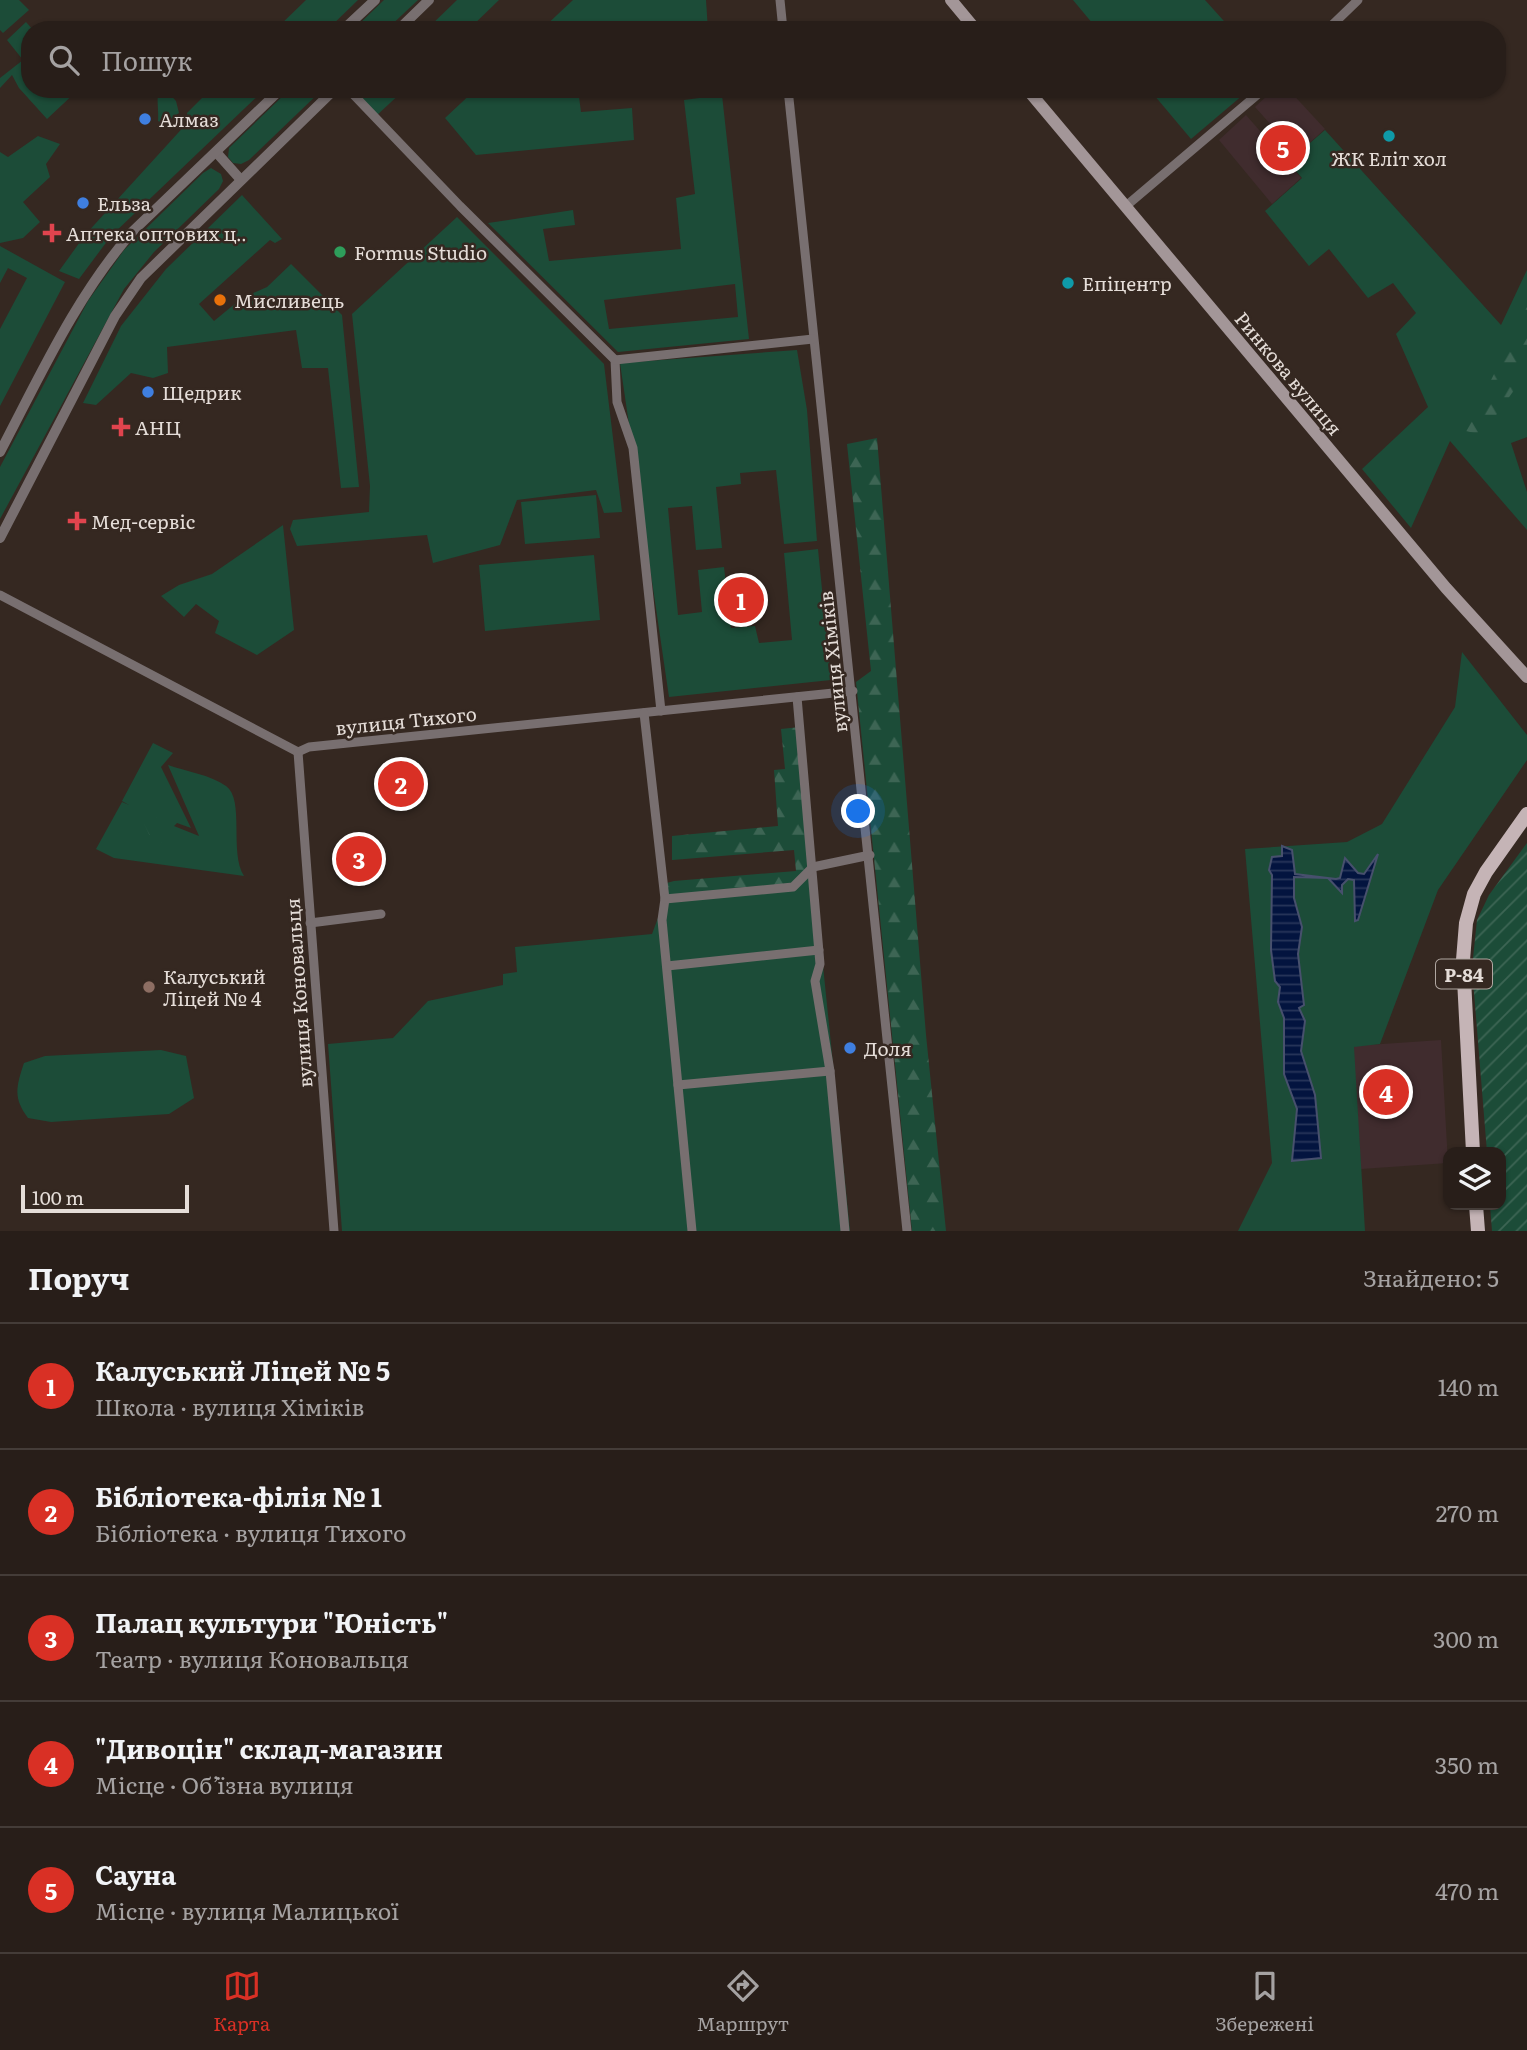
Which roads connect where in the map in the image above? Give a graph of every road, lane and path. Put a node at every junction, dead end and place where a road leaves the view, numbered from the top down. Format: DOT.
graph roads {
  1 [pos="374,0"];
  2 [pos="429,0"];
  3 [pos="780,0"];
  4 [pos="951,0"];
  5 [pos="1358,0"];
  6 [pos="352,21"];
  7 [pos="407,21"];
  8 [pos="782,21"];
  9 [pos="968,21"];
  10 [pos="1336,21"];
  11 [pos="272,98"];
  12 [pos="326,98"];
  13 [pos="357,98"];
  14 [pos="789,98"];
  15 [pos="1035,98"];
  16 [pos="1253,98"];
  17 [pos="216,152"];
  18 [pos="241,180"];
  19 [pos="1126,206"];
  20 [pos="813,340"];
  21 [pos="615,360"];
  22 [pos="0,452"];
  23 [pos="0,538"];
  24 [pos="0,595"];
  25 [pos="1527,677"];
  26 [pos="853,691"];
  27 [pos="797,697"];
  28 [pos="661,711"];
  29 [pos="644,713"];
  30 [pos="298,752"];
  31 [pos="1527,814"];
  32 [pos="870,855"];
  33 [pos="813,867"];
  34 [pos="665,899"];
  35 [pos="380,915"];
  36 [pos="310,923"];
  37 [pos="819,950"];
  38 [pos="667,966"];
  39 [pos="830,1072"];
  40 [pos="678,1085"];
  41 [pos="1474,1147"];
  42 [pos="1476,1210"];
  43 [pos="334,1231"];
  44 [pos="692,1231"];
  45 [pos="845,1231"];
  46 [pos="907,1231"];
  47 [pos="1478,1231"];
  1 -- 6 [label="street"];
  2 -- 7 [label="street"];
  3 -- 8 [label="street"];
  4 -- 9 [label="main road"];
  5 -- 10 [label="street"];
  11 -- 17 [label="street"];
  12 -- 18 [label="street"];
  13 -- 21 [label="street"];
  14 -- 20 [label="street, вулиця Хіміків"];
  15 -- 19 [label="main road, Ринкова вулиця"];
  16 -- 19 [label="street"];
  17 -- 18 [label="street"];
  17 -- 22 [label="street"];
  18 -- 23 [label="street"];
  19 -- 25 [label="main road, Ринкова вулиця"];
  20 -- 21 [label="street"];
  20 -- 26 [label="street, вулиця Хіміків"];
  21 -- 28 [label="street"];
  24 -- 30 [label="street"];
  26 -- 27 [label="street, вулиця Тихого"];
  26 -- 32 [label="street, вулиця Хіміків"];
  27 -- 28 [label="street, вулиця Тихого"];
  27 -- 33 [label="street"];
  28 -- 29 [label="street, вулиця Тихого"];
  29 -- 30 [label="street, вулиця Тихого"];
  29 -- 34 [label="street"];
  30 -- 36 [label="street, вулиця Коновальця"];
  31 -- 41 [label="main road, Р-84"];
  32 -- 33 [label="street"];
  32 -- 46 [label="street, вулиця Хіміків"];
  33 -- 34 [label="street"];
  33 -- 37 [label="street"];
  34 -- 38 [label="street"];
  35 -- 36 [label="street"];
  36 -- 43 [label="street, вулиця Коновальця"];
  37 -- 38 [label="street"];
  37 -- 39 [label="street"];
  38 -- 40 [label="street"];
  39 -- 40 [label="street"];
  39 -- 45 [label="street"];
  40 -- 44 [label="street"];
  42 -- 47 [label="main road"];
}
